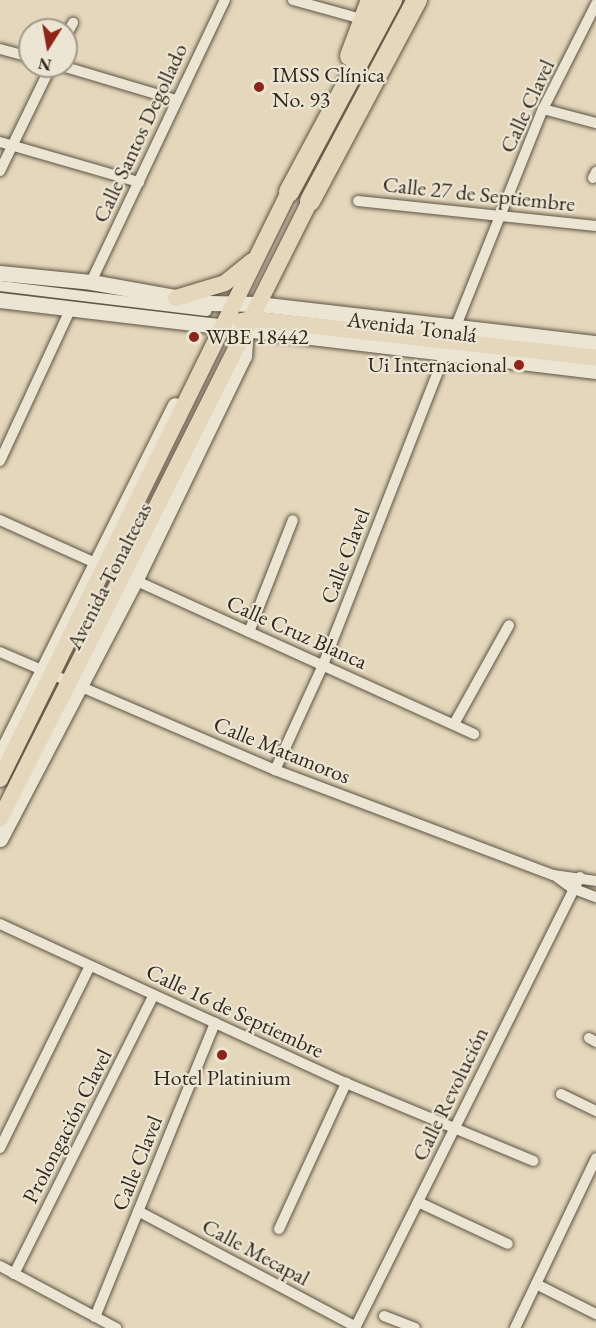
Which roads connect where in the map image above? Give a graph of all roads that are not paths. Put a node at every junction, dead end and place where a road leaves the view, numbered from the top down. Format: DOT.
graph roads {
  1 [pos="225,0"];
  2 [pos="293,0"];
  3 [pos="371,0"];
  4 [pos="392,0"];
  5 [pos="401,0"];
  6 [pos="417,0"];
  7 [pos="596,4"];
  8 [pos="365,20"];
  9 [pos="0,49"];
  10 [pos="18,54"];
  11 [pos="78,71"];
  12 [pos="45,78"];
  13 [pos="176,100"];
  14 [pos="543,109"];
  15 [pos="596,123"];
  16 [pos="0,142"];
  17 [pos="12,146"];
  18 [pos="0,171"];
  19 [pos="139,182"];
  20 [pos="290,192"];
  21 [pos="310,201"];
  22 [pos="358,201"];
  23 [pos="499,217"];
  24 [pos="596,226"];
  25 [pos="265,247"];
  26 [pos="0,273"];
  27 [pos="91,282"];
  28 [pos="0,286"];
  29 [pos="176,298"];
  30 [pos="0,300"];
  31 [pos="235,302"];
  32 [pos="71,308"];
  33 [pos="206,311"];
  34 [pos="252,318"];
  35 [pos="456,326"];
  36 [pos="223,327"];
  37 [pos="445,353"];
  38 [pos="594,358"];
  39 [pos="0,461"];
  40 [pos="0,520"];
  41 [pos="293,520"];
  42 [pos="100,565"];
  43 [pos="130,578"];
  44 [pos="509,625"];
  45 [pos="249,632"];
  46 [pos="0,652"];
  47 [pos="323,665"];
  48 [pos="48,672"];
  49 [pos="75,682"];
  50 [pos="454,724"];
  51 [pos="474,734"];
  52 [pos="0,756"];
  53 [pos="275,770"];
  54 [pos="0,779"];
  55 [pos="0,819"];
  56 [pos="0,839"];
  57 [pos="554,874"];
  58 [pos="580,877"];
  59 [pos="596,883"];
  60 [pos="572,888"];
  61 [pos="592,896"];
  62 [pos="0,924"];
  63 [pos="90,966"];
  64 [pos="154,996"];
  65 [pos="215,1023"];
  66 [pos="346,1083"];
  67 [pos="561,1094"];
  68 [pos="596,1110"];
  69 [pos="457,1127"];
  70 [pos="0,1148"];
  71 [pos="596,1158"];
  72 [pos="534,1161"];
  73 [pos="418,1202"];
  74 [pos="138,1211"];
  75 [pos="279,1229"];
  76 [pos="508,1244"];
  77 [pos="0,1266"];
  78 [pos="14,1274"];
  79 [pos="536,1284"];
  80 [pos="596,1314"];
  81 [pos="384,1316"];
  82 [pos="95,1317"];
  83 [pos="400,1325"];
  84 [pos="355,1327"];
  85 [pos="116,1328"];
  86 [pos="415,1328"];
  87 [pos="515,1328"];
  1 -- 13 [label="street, Calle Santos Degollado"];
  2 -- 8 [label="street"];
  3 -- 8 [label="highway"];
  4 -- 20 [label="highway"];
  5 -- 21 [label="highway"];
  6 -- 21 [label="highway"];
  7 -- 14 [label="street, Calle Clavel"];
  8 -- 20 [label="highway"];
  9 -- 10 [label="street"];
  11 -- 13 [label="street"];
  12 -- 17 [label="street"];
  13 -- 19 [label="street, Calle Santos Degollado"];
  14 -- 15 [label="street"];
  14 -- 23 [label="street, Calle Clavel"];
  16 -- 17 [label="street"];
  17 -- 18 [label="street"];
  17 -- 19 [label="street"];
  19 -- 27 [label="street, Calle Santos Degollado"];
  20 -- 25 [label="main road, Avenida Tonaltecas"];
  21 -- 34 [label="main road, Avenida Tonaltecas"];
  22 -- 23 [label="street, Calle 27 de Septiembre"];
  23 -- 24 [label="street, Calle 27 de Septiembre"];
  23 -- 35 [label="street, Calle Clavel"];
  25 -- 29 [label="main road"];
  25 -- 31 [label="main road, Avenida Tonaltecas"];
  26 -- 27 [label="street"];
  27 -- 29 [label="street"];
  28 -- 33 [label="street"];
  29 -- 31 [label="street"];
  30 -- 32 [label="street, Avenida Tonalá"];
  31 -- 34 [label="main road"];
  31 -- 36 [label="main road, Avenida Tonaltecas"];
  32 -- 36 [label="street, Avenida Tonalá"];
  32 -- 39 [label="street"];
  34 -- 35 [label="street, Avenida Tonalá"];
  34 -- 36 [label="main road, Avenida Tonalá"];
  34 -- 37 [label="street, Avenida Tonalá"];
  34 -- 38 [label="main road, Avenida Tonalá"];
  34 -- 43 [label="main road, Avenida Tonaltecas"];
  35 -- 38 [label="street, Avenida Tonalá"];
  36 -- 42 [label="main road, Avenida Tonaltecas"];
  37 -- 38 [label="street, Avenida Tonalá"];
  37 -- 47 [label="street, Calle Clavel"];
  40 -- 42 [label="street"];
  41 -- 45 [label="street"];
  42 -- 48 [label="main road, Avenida Tonaltecas"];
  43 -- 45 [label="street, Calle Cruz Blanca"];
  43 -- 49 [label="main road, Avenida Tonaltecas"];
  44 -- 50 [label="street"];
  45 -- 47 [label="street, Calle Cruz Blanca"];
  46 -- 48 [label="street, Calle Matamoros"];
  47 -- 50 [label="street, Calle Cruz Blanca"];
  47 -- 53 [label="street, Calle Clavel"];
  48 -- 49 [label="street, Calle Matamoros"];
  48 -- 52 [label="street, Avenida Tonaltecas"];
  48 -- 54 [label="main road, Avenida Tonaltecas"];
  49 -- 53 [label="street, Calle Matamoros"];
  49 -- 55 [label="main road, Avenida Tonaltecas"];
  49 -- 56 [label="street, Avenida Tonaltecas"];
  50 -- 51 [label="street, Calle Cruz Blanca"];
  53 -- 57 [label="street, Calle Matamoros"];
  57 -- 58 [label="street, Calle Matamoros"];
  57 -- 60 [label="street, Calle Matamoros"];
  58 -- 59 [label="street, Calle Matamoros"];
  58 -- 60 [label="street, Calle Revolución"];
  59 -- 61 [label="street"];
  60 -- 61 [label="street, Calle Matamoros"];
  60 -- 69 [label="street, Calle Revolución"];
  62 -- 63 [label="street, Calle 16 de Septiembre"];
  63 -- 64 [label="street, Calle 16 de Septiembre"];
  63 -- 70 [label="street"];
  64 -- 65 [label="street, Calle 16 de Septiembre"];
  64 -- 78 [label="street, Prolongación Clavel"];
  65 -- 66 [label="street, Calle 16 de Septiembre"];
  65 -- 74 [label="street, Calle Clavel"];
  66 -- 69 [label="street, Calle 16 de Septiembre"];
  66 -- 75 [label="street"];
  67 -- 68 [label="street"];
  69 -- 72 [label="street, Calle 16 de Septiembre"];
  69 -- 73 [label="street, Calle Revolución"];
  71 -- 79 [label="street"];
  73 -- 76 [label="street"];
  73 -- 84 [label="street, Calle Revolución"];
  74 -- 82 [label="street, Calle Clavel"];
  74 -- 84 [label="street, Calle Mecapal"];
  77 -- 78 [label="street"];
  78 -- 82 [label="street"];
  79 -- 80 [label="street"];
  79 -- 87 [label="street"];
  81 -- 83 [label="street"];
  82 -- 85 [label="street"];
  83 -- 86 [label="street"];
}
